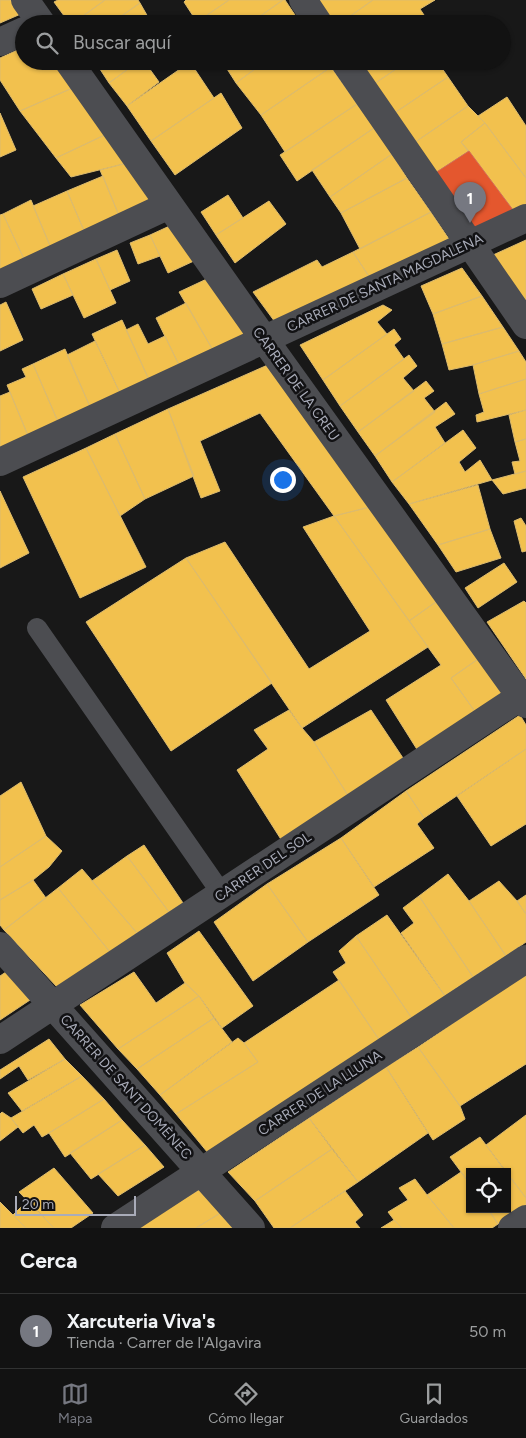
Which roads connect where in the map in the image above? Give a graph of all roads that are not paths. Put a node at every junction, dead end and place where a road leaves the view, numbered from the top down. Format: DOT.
graph roads {
  1 [pos="26,0"];
  2 [pos="303,0"];
  3 [pos="35,15"];
  4 [pos="313,15"];
  5 [pos="15,35"];
  6 [pos="0,42"];
  7 [pos="74,70"];
  8 [pos="350,70"];
  9 [pos="169,205"];
  10 [pos="526,218"];
  11 [pos="470,243"];
  12 [pos="0,284"];
  13 [pos="526,324"];
  14 [pos="264,340"];
  15 [pos="0,462"];
  16 [pos="37,628"];
  17 [pos="524,698"];
  18 [pos="222,894"];
  19 [pos="0,946"];
  20 [pos="526,959"];
  21 [pos="54,1006"];
  22 [pos="0,1040"];
  23 [pos="201,1172"];
  24 [pos="526,1219"];
  25 [pos="115,1228"];
  26 [pos="251,1228"];
  27 [pos="512,1228"];
  1 -- 3 [label="street"];
  2 -- 4 [label="street"];
  5 -- 6 [label="street"];
  7 -- 9 [label="street, CARRER DE LA CREU"];
  8 -- 11 [label="street"];
  9 -- 12 [label="street"];
  9 -- 14 [label="street, CARRER DE LA CREU"];
  10 -- 11 [label="street, CARRER DE SANTA MAGDALENA"];
  11 -- 13 [label="street"];
  11 -- 14 [label="street, CARRER DE SANTA MAGDALENA"];
  14 -- 15 [label="street, CARRER DE SANTA MAGDALENA"];
  14 -- 17 [label="street, CARRER DE LA CREU"];
  16 -- 18 [label="lane"];
  17 -- 18 [label="street, CARRER DEL SOL"];
  18 -- 21 [label="street, CARRER DEL SOL"];
  19 -- 21 [label="street, CARRER DE SANT DOMÈNEC"];
  20 -- 23 [label="street, CARRER DE LA LLUNA"];
  21 -- 22 [label="street, CARRER DEL SOL"];
  21 -- 23 [label="street, CARRER DE SANT DOMÈNEC"];
  23 -- 25 [label="street, CARRER DE LA LLUNA"];
  23 -- 26 [label="street, CARRER DE SANT DOMÈNEC"];
  24 -- 27 [label="street"];
}
